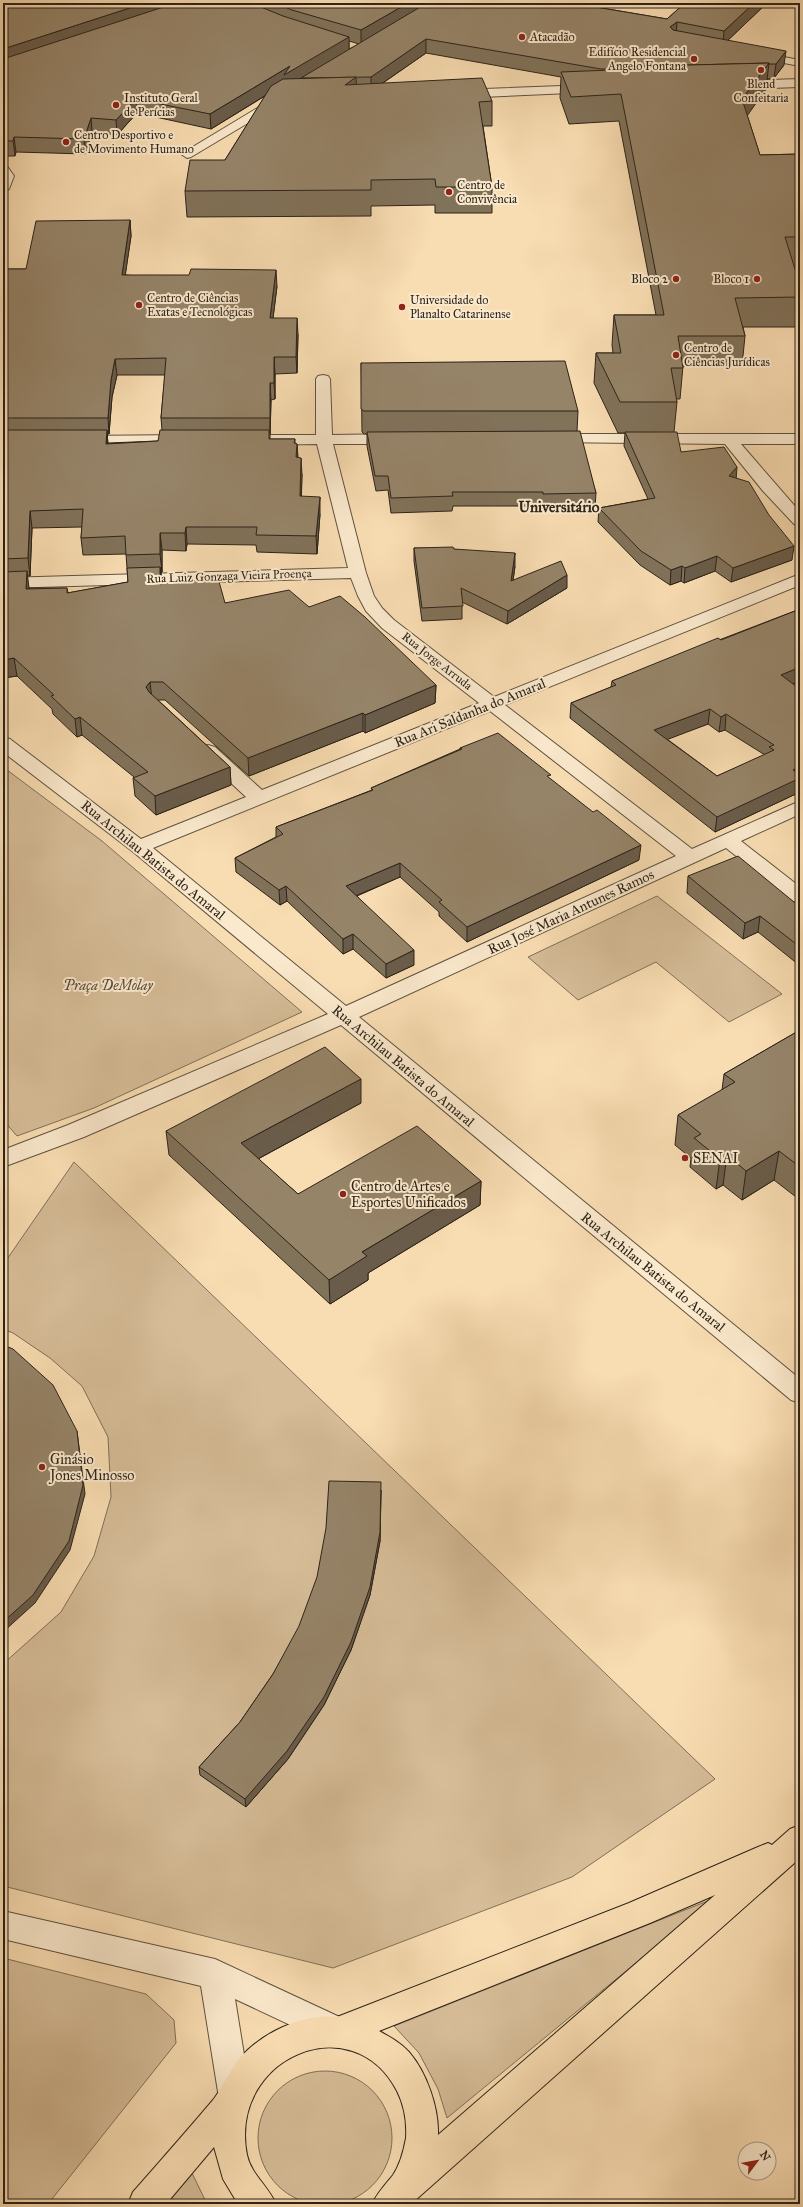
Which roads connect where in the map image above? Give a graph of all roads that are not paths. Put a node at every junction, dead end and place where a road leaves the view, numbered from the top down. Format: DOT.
graph roads {
  1 [pos="746,53"];
  2 [pos="800,63"];
  3 [pos="800,82"];
  4 [pos="728,85"];
  5 [pos="600,89"];
  6 [pos="443,94"];
  7 [pos="293,95"];
  8 [pos="187,154"];
  9 [pos="3,169"];
  10 [pos="3,190"];
  11 [pos="324,379"];
  12 [pos="538,439"];
  13 [pos="729,439"];
  14 [pos="800,439"];
  15 [pos="206,440"];
  16 [pos="246,440"];
  17 [pos="324,440"];
  18 [pos="411,440"];
  19 [pos="66,441"];
  20 [pos="800,521"];
  21 [pos="358,572"];
  22 [pos="800,579"];
  23 [pos="3,583"];
  24 [pos="492,704"];
  25 [pos="197,741"];
  26 [pos="3,743"];
  27 [pos="259,798"];
  28 [pos="800,807"];
  29 [pos="727,840"];
  30 [pos="139,847"];
  31 [pos="690,857"];
  32 [pos="800,897"];
  33 [pos="343,1016"];
  34 [pos="3,1158"];
  35 [pos="800,1393"];
  36 [pos="795,1843"];
  37 [pos="3,1925"];
  38 [pos="215,1974"];
  39 [pos="338,2032"];
  40 [pos="235,2098"];
  41 [pos="398,2194"];
  42 [pos="145,2204"];
  43 [pos="259,2204"];
  1 -- 2 [label="street"];
  3 -- 4 [label="street"];
  5 -- 6 [label="street"];
  7 -- 8 [label="street"];
  9 -- 10 [label="street"];
  11 -- 17 [label="street, Rua Jorge Arruda"];
  12 -- 13 [label="street"];
  13 -- 14 [label="street"];
  13 -- 20 [label="street"];
  15 -- 19 [label="street"];
  16 -- 17 [label="street"];
  17 -- 18 [label="street"];
  17 -- 21 [label="street, Rua Jorge Arruda"];
  21 -- 23 [label="street, Rua Luiz Gonzaga Vieira Proença"];
  21 -- 24 [label="street, Rua Jorge Arruda"];
  22 -- 24 [label="street, Rua Ari Saldanha do Amaral"];
  24 -- 27 [label="street, Rua Ari Saldanha do Amaral"];
  24 -- 31 [label="street, Rua Jorge Arruda"];
  25 -- 27 [label="street"];
  26 -- 30 [label="street, Rua Archilau Batista do Amaral"];
  27 -- 30 [label="street, Rua Ari Saldanha do Amaral"];
  28 -- 29 [label="street, Rua José Maria Antunes Ramos"];
  29 -- 31 [label="street, Rua José Maria Antunes Ramos"];
  29 -- 32 [label="street"];
  30 -- 33 [label="street, Rua Archilau Batista do Amaral"];
  31 -- 33 [label="street, Rua José Maria Antunes Ramos"];
  33 -- 34 [label="street, Rua José Maria Antunes Ramos"];
  33 -- 35 [label="street, Rua Archilau Batista do Amaral"];
  36 -- 39 [label="main road"];
  36 -- 41 [label="main road"];
  37 -- 38 [label="street"];
  38 -- 39 [label="street"];
  38 -- 40 [label="street"];
  39 -- 40 [label="main road"];
  39 -- 41 [label="main road"];
  40 -- 42 [label="main road"];
  40 -- 43 [label="main road"];
}
